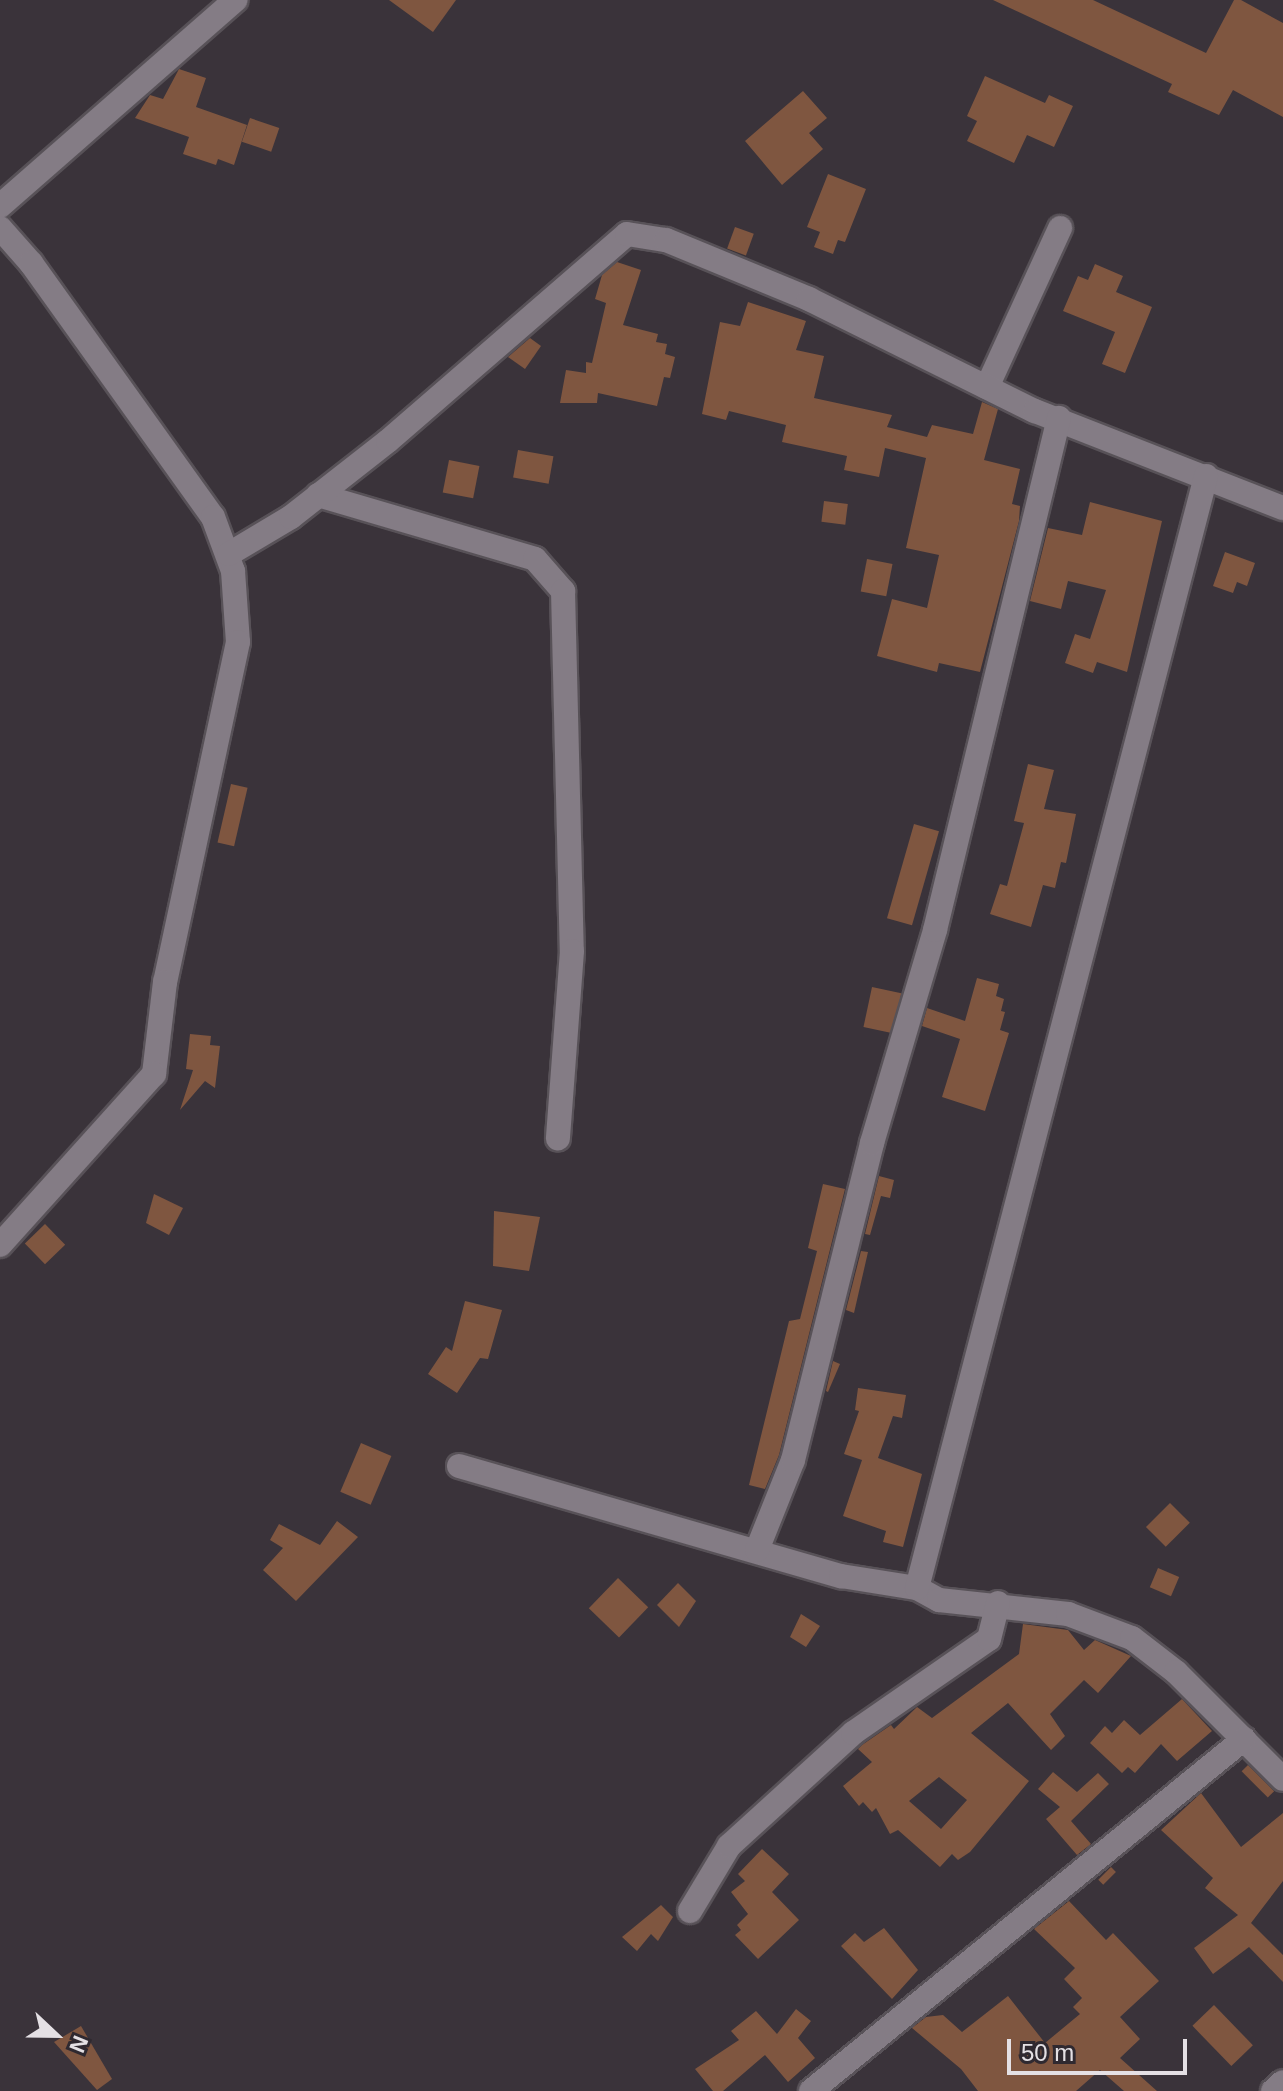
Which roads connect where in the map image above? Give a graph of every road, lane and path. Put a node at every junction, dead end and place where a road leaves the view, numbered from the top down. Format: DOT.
graph roads {
  1 [pos="235,0"];
  2 [pos="0,206"];
  3 [pos="0,228"];
  4 [pos="1060,228"];
  5 [pos="987,387"];
  6 [pos="1059,418"];
  7 [pos="1206,476"];
  8 [pos="318,495"];
  9 [pos="1283,508"];
  10 [pos="229,554"];
  11 [pos="558,1138"];
  12 [pos="0,1245"];
  13 [pos="459,1466"];
  14 [pos="757,1550"];
  15 [pos="917,1588"];
  16 [pos="998,1603"];
  17 [pos="1244,1739"];
  18 [pos="1283,1779"];
  19 [pos="690,1911"];
  20 [pos="1283,2082"];
  21 [pos="811,2091"];
  22 [pos="1273,2091"];
  1 -- 2 [label="street"];
  3 -- 10 [label="street"];
  4 -- 5 [label="street"];
  5 -- 6 [label="street"];
  5 -- 8 [label="street"];
  6 -- 7 [label="street"];
  6 -- 14 [label="street"];
  7 -- 9 [label="street"];
  7 -- 15 [label="street"];
  8 -- 10 [label="street"];
  8 -- 11 [label="street"];
  10 -- 12 [label="street"];
  13 -- 14 [label="street"];
  14 -- 15 [label="street"];
  15 -- 16 [label="street"];
  16 -- 17 [label="street"];
  16 -- 19 [label="street"];
  17 -- 18 [label="street"];
  17 -- 21 [label="street"];
  20 -- 22 [label="street"];
}
